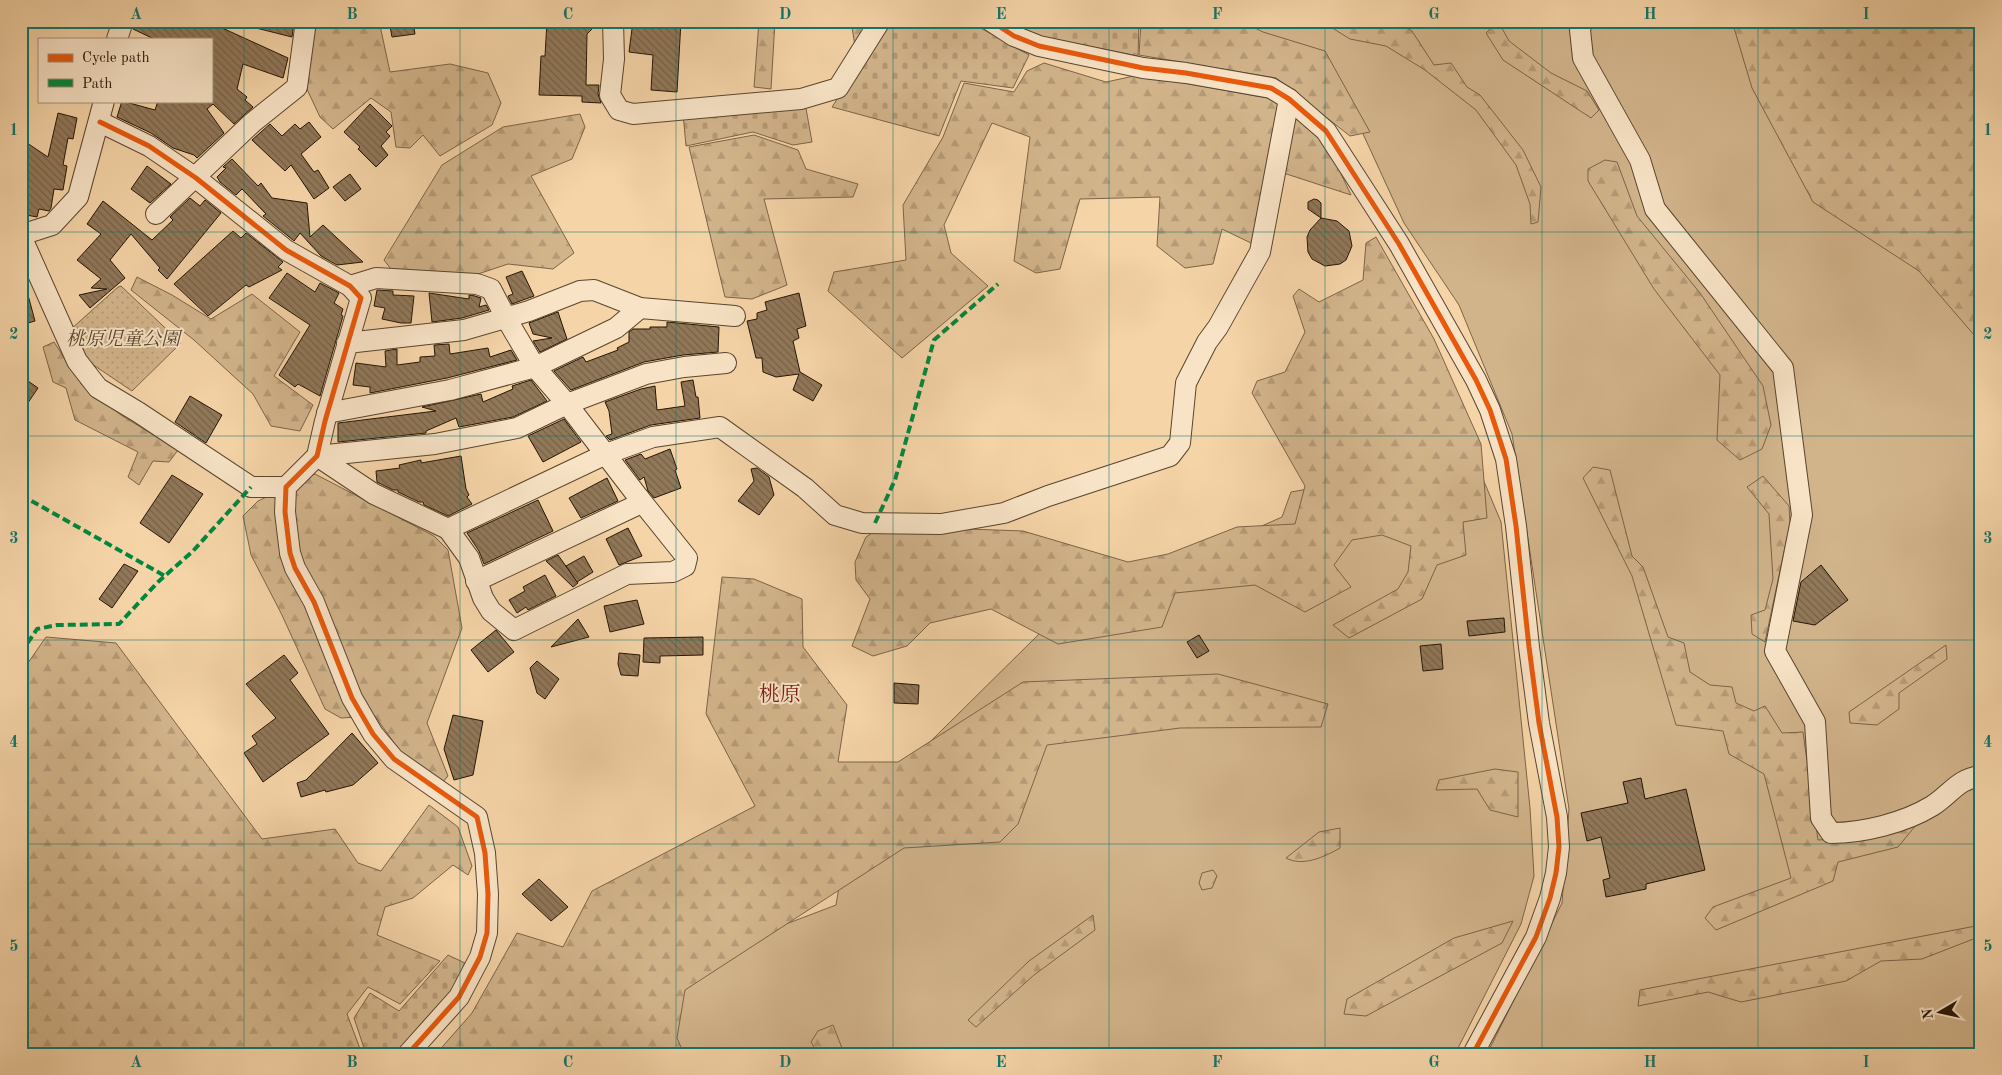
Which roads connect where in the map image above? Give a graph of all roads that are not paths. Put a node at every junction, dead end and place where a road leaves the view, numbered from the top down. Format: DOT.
graph roads {
  1 [pos="123,21"];
  2 [pos="306,21"];
  3 [pos="613,21"];
  4 [pos="880,21"];
  5 [pos="991,21"];
  6 [pos="1582,21"];
  7 [pos="117,38"];
  8 [pos="1289,99"];
  9 [pos="104,102"];
  10 [pos="100,122"];
  11 [pos="196,178"];
  12 [pos="156,214"];
  13 [pos="21,235"];
  14 [pos="350,286"];
  15 [pos="640,308"];
  16 [pos="735,316"];
  17 [pos="506,318"];
  18 [pos="347,343"];
  19 [pos="726,363"];
  20 [pos="535,367"];
  21 [pos="567,404"];
  22 [pos="327,413"];
  23 [pos="606,454"];
  24 [pos="317,456"];
  25 [pos="286,487"];
  26 [pos="638,498"];
  27 [pos="448,529"];
  28 [pos="476,581"];
  29 [pos="1981,776"];
  30 [pos="408,1054"];
  31 [pos="1473,1054"];
  1 -- 7 [label="street"];
  2 -- 11 [label="street"];
  3 -- 4 [label="street"];
  5 -- 8 [label="street"];
  6 -- 29 [label="street"];
  8 -- 23 [label="street"];
  8 -- 31 [label="street"];
  9 -- 10 [label="street"];
  10 -- 11 [label="street"];
  10 -- 13 [label="street"];
  11 -- 12 [label="street"];
  11 -- 14 [label="street"];
  13 -- 25 [label="street"];
  14 -- 17 [label="street"];
  14 -- 18 [label="street"];
  15 -- 16 [label="street"];
  15 -- 17 [label="street"];
  15 -- 20 [label="street"];
  17 -- 18 [label="street"];
  17 -- 20 [label="street"];
  18 -- 22 [label="street"];
  19 -- 21 [label="street"];
  20 -- 21 [label="street"];
  20 -- 22 [label="street"];
  21 -- 23 [label="street"];
  21 -- 24 [label="street"];
  22 -- 24 [label="street"];
  23 -- 26 [label="street"];
  23 -- 27 [label="street"];
  24 -- 25 [label="street"];
  24 -- 27 [label="street"];
  25 -- 30 [label="street"];
  26 -- 28 [label="street"];
  26 -- 28 [label="street"];
  27 -- 28 [label="street"];
}
